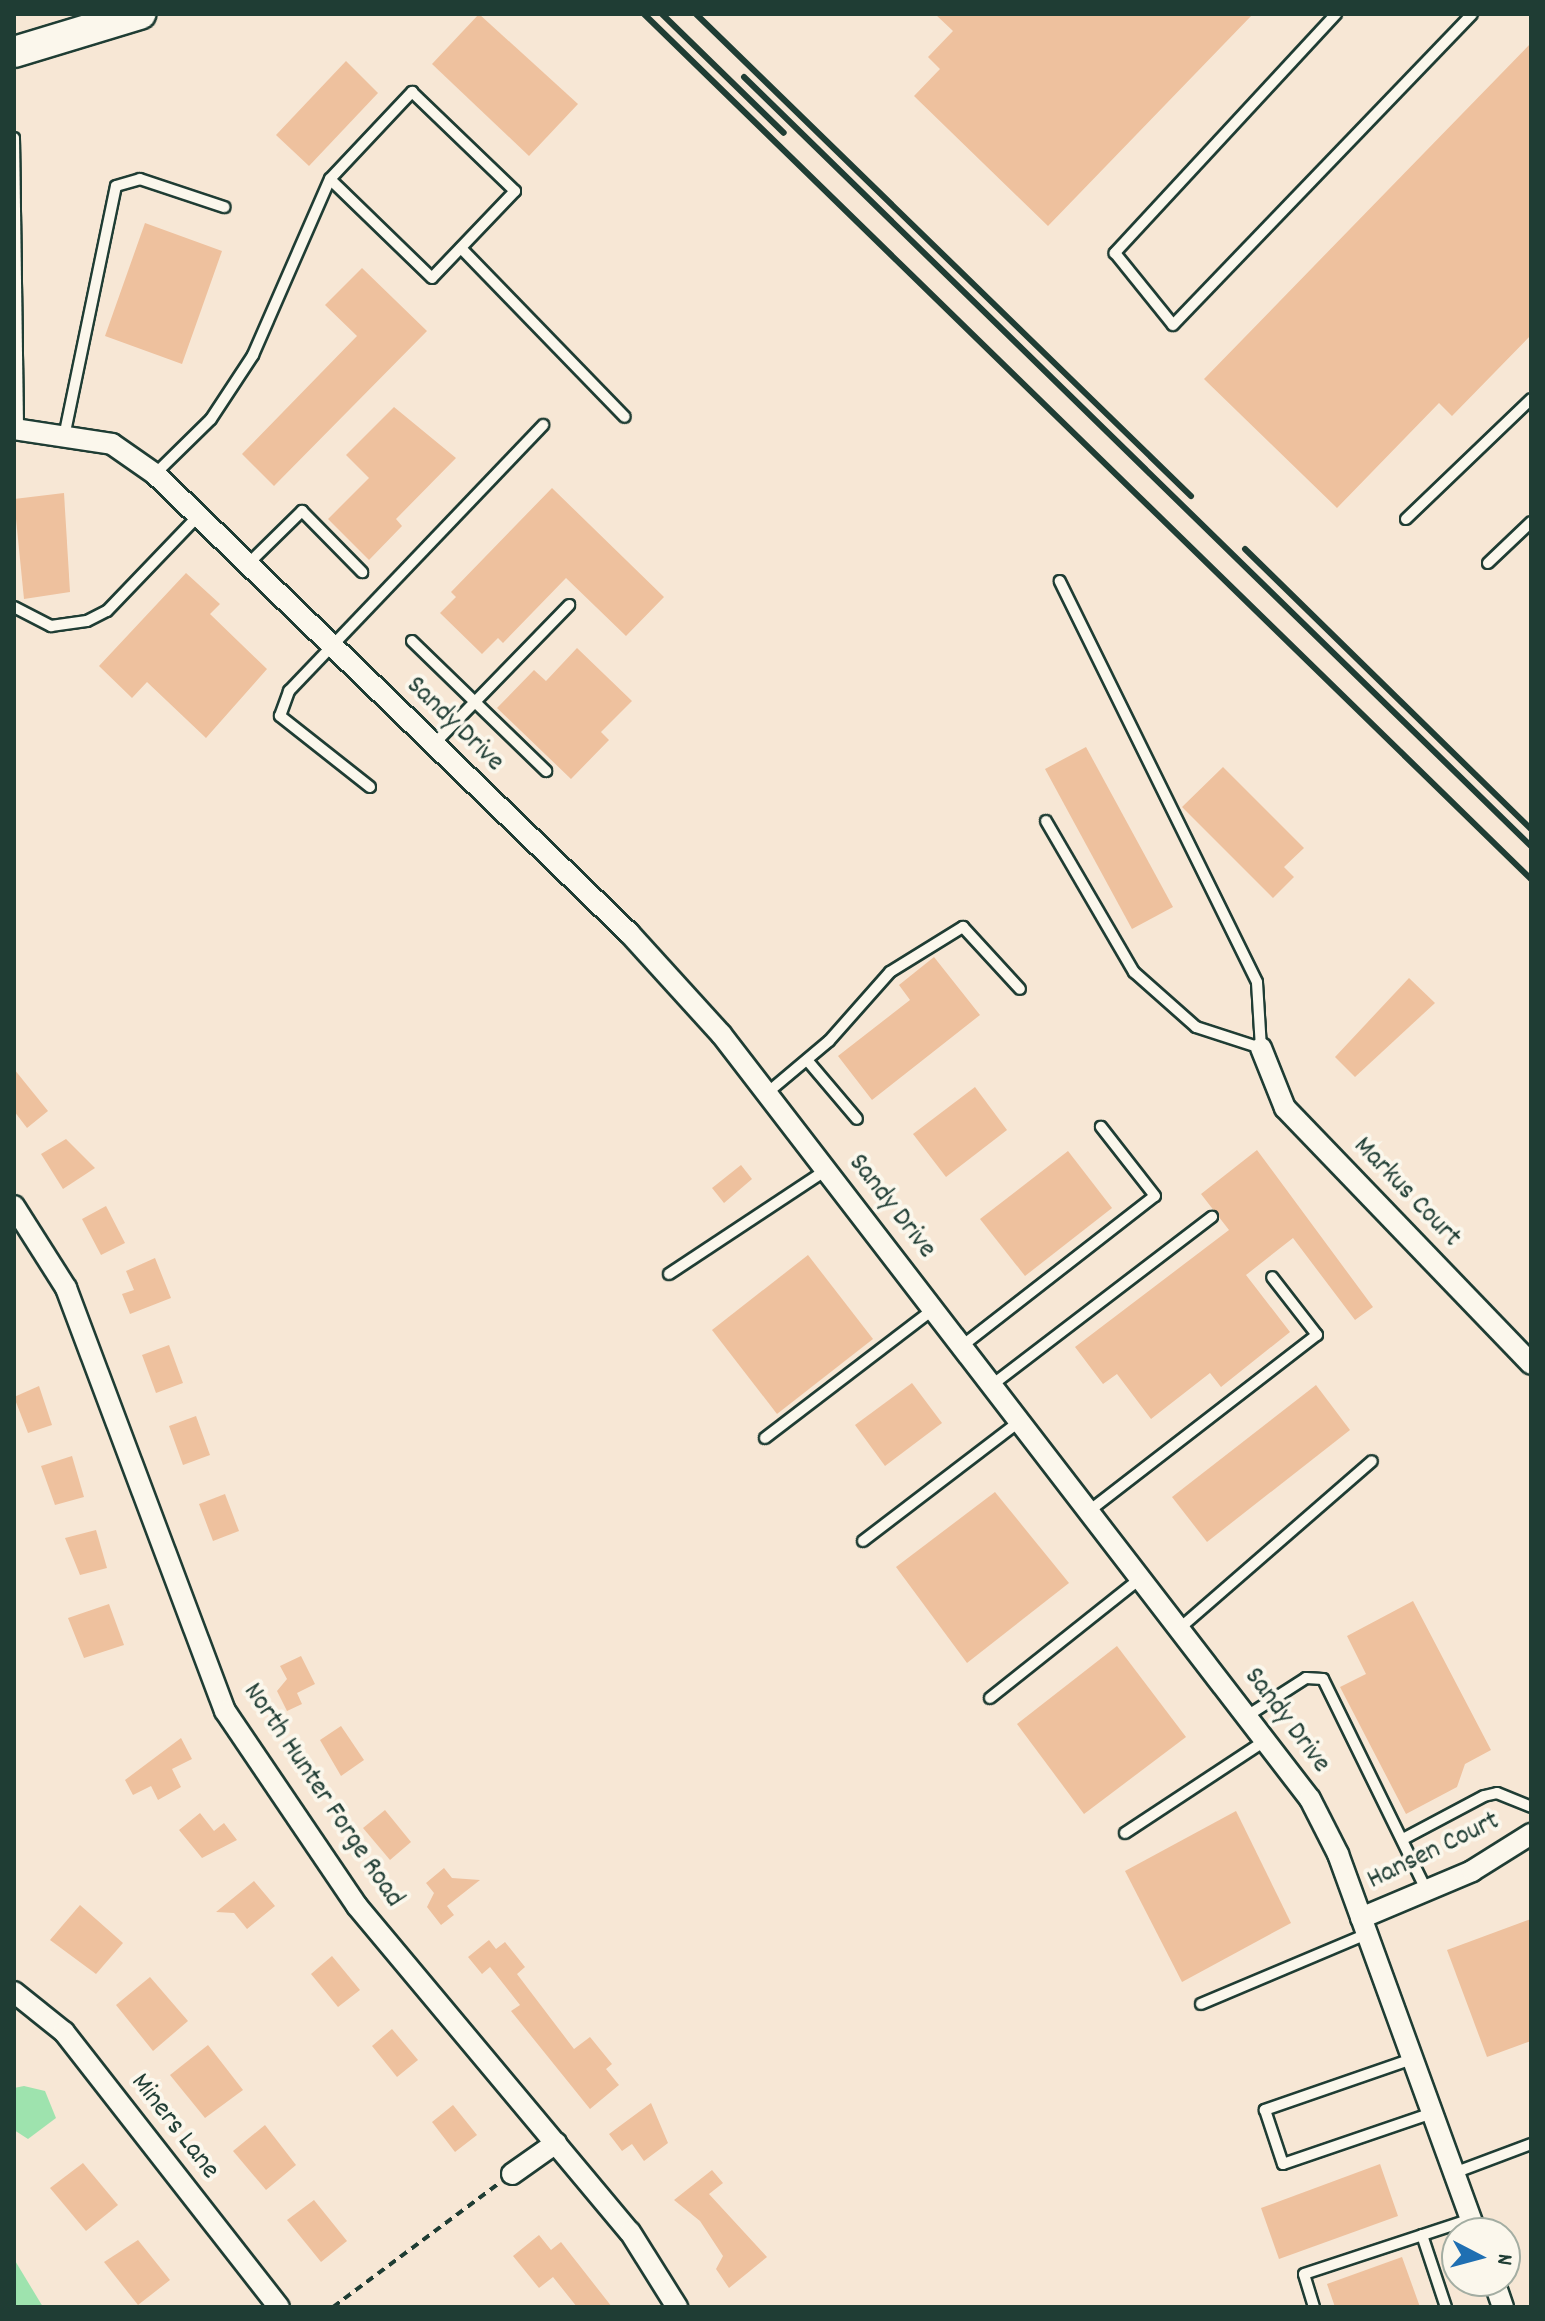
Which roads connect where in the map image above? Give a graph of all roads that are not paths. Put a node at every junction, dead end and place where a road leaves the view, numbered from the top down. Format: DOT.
graph roads {
  1 [pos="140,14"];
  2 [pos="1336,14"];
  3 [pos="1472,14"];
  4 [pos="14,52"];
  5 [pos="14,138"];
  6 [pos="330,179"];
  7 [pos="224,207"];
  8 [pos="461,248"];
  9 [pos="1531,399"];
  10 [pos="625,417"];
  11 [pos="543,425"];
  12 [pos="16,429"];
  13 [pos="65,432"];
  14 [pos="155,474"];
  15 [pos="198,516"];
  16 [pos="1406,519"];
  17 [pos="1531,522"];
  18 [pos="1488,563"];
  19 [pos="248,564"];
  20 [pos="362,572"];
  21 [pos="1060,581"];
  22 [pos="569,605"];
  23 [pos="14,607"];
  24 [pos="412,641"];
  25 [pos="332,645"];
  26 [pos="475,702"];
  27 [pos="434,744"];
  28 [pos="546,771"];
  29 [pos="370,787"];
  30 [pos="1046,821"];
  31 [pos="1020,989"];
  32 [pos="1261,1048"];
  33 [pos="807,1060"];
  34 [pos="767,1093"];
  35 [pos="857,1119"];
  36 [pos="1101,1127"];
  37 [pos="826,1170"];
  38 [pos="14,1206"];
  39 [pos="1212,1217"];
  40 [pos="669,1274"];
  41 [pos="1272,1277"];
  42 [pos="934,1309"];
  43 [pos="962,1346"];
  44 [pos="1531,1364"];
  45 [pos="992,1385"];
  46 [pos="1020,1421"];
  47 [pos="765,1438"];
  48 [pos="1372,1461"];
  49 [pos="1089,1511"];
  50 [pos="863,1541"];
  51 [pos="1141,1578"];
  52 [pos="1180,1628"];
  53 [pos="990,1698"];
  54 [pos="1247,1716"];
  55 [pos="1266,1740"];
  56 [pos="1531,1807"];
  57 [pos="1125,1833"];
  58 [pos="1531,1834"];
  59 [pos="1405,1838"];
  60 [pos="1427,1891"];
  61 [pos="1364,1926"];
  62 [pos="14,1992"];
  63 [pos="1201,2004"];
  64 [pos="1412,2059"];
  65 [pos="1432,2113"];
  66 [pos="556,2143"];
  67 [pos="1531,2144"];
  68 [pos="1454,2173"];
  69 [pos="512,2174"];
  70 [pos="1471,2217"];
  71 [pos="1441,2232"];
  72 [pos="1422,2235"];
  73 [pos="279,2307"];
  74 [pos="677,2307"];
  75 [pos="1314,2307"];
  76 [pos="1446,2307"];
  1 -- 4 [label="main road"];
  2 -- 3 [label="lane"];
  5 -- 12 [label="lane"];
  6 -- 8 [label="lane"];
  6 -- 8 [label="lane"];
  6 -- 14 [label="lane"];
  7 -- 13 [label="lane"];
  8 -- 10 [label="lane"];
  9 -- 16 [label="lane"];
  11 -- 25 [label="lane"];
  12 -- 13 [label="street, Sandy Drive"];
  13 -- 14 [label="street, Sandy Drive"];
  14 -- 15 [label="street, Sandy Drive"];
  15 -- 19 [label="street, Sandy Drive"];
  15 -- 23 [label="lane"];
  17 -- 18 [label="lane"];
  19 -- 20 [label="lane"];
  19 -- 25 [label="street, Sandy Drive"];
  21 -- 32 [label="lane"];
  22 -- 26 [label="lane"];
  24 -- 26 [label="lane"];
  25 -- 27 [label="street, Sandy Drive"];
  25 -- 29 [label="lane"];
  26 -- 27 [label="lane"];
  26 -- 28 [label="lane"];
  27 -- 34 [label="street, Sandy Drive"];
  30 -- 32 [label="lane"];
  31 -- 33 [label="lane"];
  32 -- 44 [label="street, Markus Court"];
  33 -- 34 [label="lane"];
  33 -- 35 [label="lane"];
  34 -- 37 [label="street, Sandy Drive"];
  36 -- 43 [label="lane"];
  37 -- 40 [label="lane"];
  37 -- 42 [label="street, Sandy Drive"];
  38 -- 66 [label="street, North Hunter Forge Road"];
  39 -- 45 [label="lane"];
  41 -- 49 [label="lane"];
  42 -- 43 [label="street, Sandy Drive"];
  42 -- 47 [label="lane"];
  43 -- 45 [label="street, Sandy Drive"];
  45 -- 46 [label="street, Sandy Drive"];
  46 -- 49 [label="street, Sandy Drive"];
  46 -- 50 [label="lane"];
  48 -- 52 [label="lane"];
  49 -- 51 [label="street, Sandy Drive"];
  51 -- 52 [label="street, Sandy Drive"];
  51 -- 53 [label="lane"];
  52 -- 54 [label="street, Sandy Drive"];
  54 -- 55 [label="street, Sandy Drive"];
  54 -- 59 [label="lane"];
  55 -- 57 [label="lane"];
  55 -- 61 [label="street, Sandy Drive"];
  56 -- 59 [label="lane"];
  58 -- 60 [label="street, Hansen Court"];
  59 -- 60 [label="lane"];
  60 -- 61 [label="street, Hansen Court"];
  61 -- 63 [label="lane"];
  61 -- 64 [label="street, Sandy Drive"];
  62 -- 73 [label="street, Miners Lane"];
  64 -- 65 [label="street, Sandy Drive"];
  64 -- 65 [label="lane"];
  65 -- 68 [label="street, Sandy Drive"];
  66 -- 69 [label="street"];
  66 -- 74 [label="street, North Hunter Forge Road"];
  67 -- 68 [label="lane"];
  68 -- 70 [label="street, Sandy Drive"];
  71 -- 72 [label="lane"];
  72 -- 75 [label="lane"];
  72 -- 76 [label="lane"];
}
